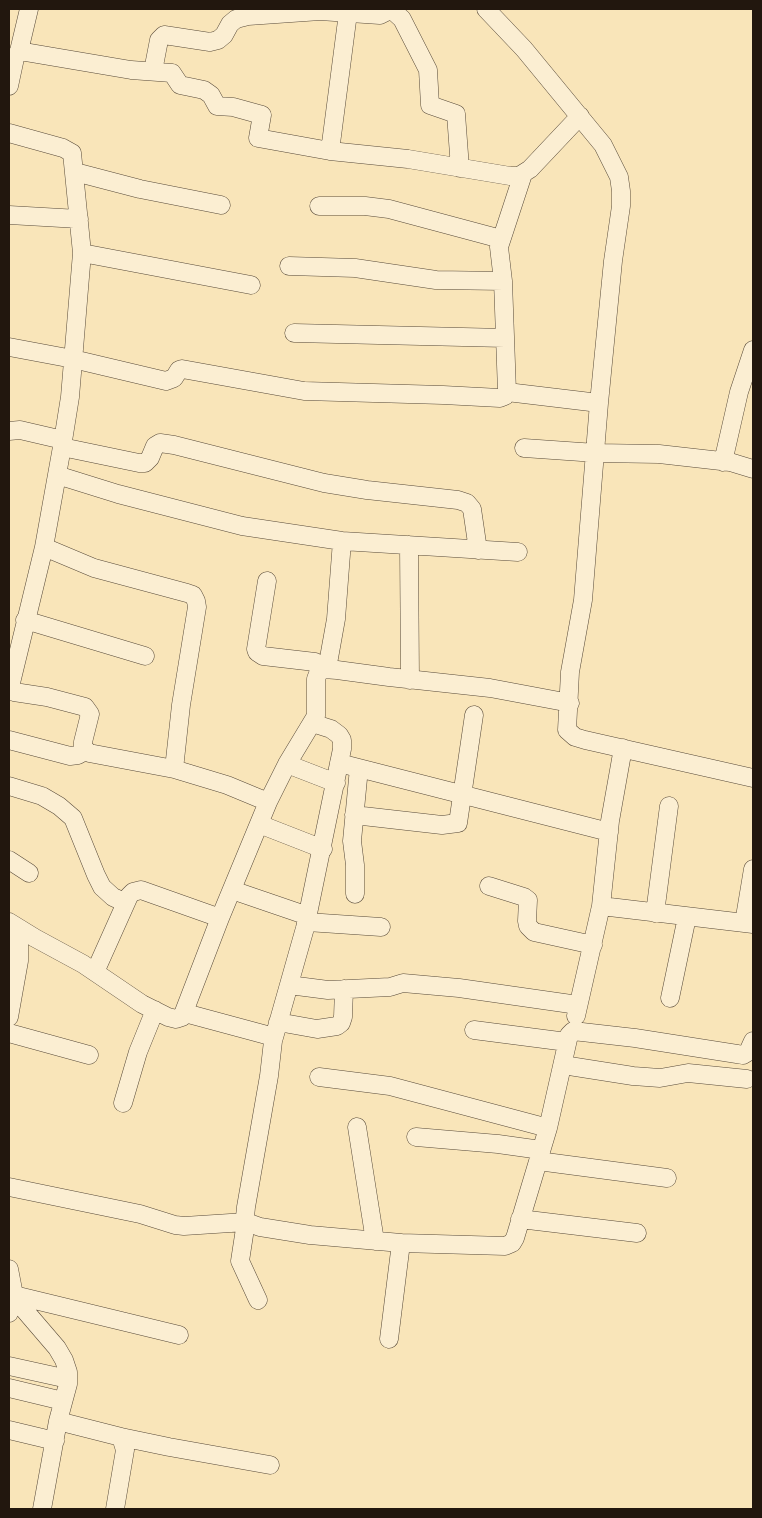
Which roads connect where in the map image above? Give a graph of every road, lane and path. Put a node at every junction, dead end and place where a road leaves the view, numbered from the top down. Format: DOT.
graph roads {
  1 [pos="29,9"];
  2 [pos="391,9"];
  3 [pos="486,9"];
  4 [pos="348,13"];
  5 [pos="14,56"];
  6 [pos="153,71"];
  7 [pos="9,86"];
  8 [pos="580,116"];
  9 [pos="9,133"];
  10 [pos="330,151"];
  11 [pos="460,168"];
  12 [pos="75,172"];
  13 [pos="522,174"];
  14 [pos="221,205"];
  15 [pos="319,206"];
  16 [pos="9,215"];
  17 [pos="79,219"];
  18 [pos="501,239"];
  19 [pos="82,253"];
  20 [pos="289,266"];
  21 [pos="503,281"];
  22 [pos="251,285"];
  23 [pos="294,333"];
  24 [pos="505,338"];
  25 [pos="9,347"];
  26 [pos="753,350"];
  27 [pos="72,359"];
  28 [pos="507,392"];
  29 [pos="599,403"];
  30 [pos="9,431"];
  31 [pos="62,444"];
  32 [pos="524,448"];
  33 [pos="596,453"];
  34 [pos="724,462"];
  35 [pos="753,469"];
  36 [pos="57,475"];
  37 [pos="342,541"];
  38 [pos="408,545"];
  39 [pos="44,547"];
  40 [pos="478,550"];
  41 [pos="518,552"];
  42 [pos="268,580"];
  43 [pos="19,628"];
  44 [pos="146,656"];
  45 [pos="323,670"];
  46 [pos="410,680"];
  47 [pos="9,687"];
  48 [pos="570,702"];
  49 [pos="474,715"];
  50 [pos="312,723"];
  51 [pos="9,740"];
  52 [pos="623,748"];
  53 [pos="85,751"];
  54 [pos="339,763"];
  55 [pos="287,764"];
  56 [pos="359,768"];
  57 [pos="174,769"];
  58 [pos="753,778"];
  59 [pos="336,783"];
  60 [pos="9,786"];
  61 [pos="463,795"];
  62 [pos="268,802"];
  63 [pos="669,806"];
  64 [pos="354,815"];
  65 [pos="259,824"];
  66 [pos="609,832"];
  67 [pos="323,849"];
  68 [pos="9,860"];
  69 [pos="753,869"];
  70 [pos="29,874"];
  71 [pos="489,886"];
  72 [pos="232,890"];
  73 [pos="355,894"];
  74 [pos="126,904"];
  75 [pos="601,906"];
  76 [pos="655,913"];
  77 [pos="687,917"];
  78 [pos="220,918"];
  79 [pos="307,919"];
  80 [pos="748,923"];
  81 [pos="12,925"];
  82 [pos="381,927"];
  83 [pos="593,945"];
  84 [pos="95,972"];
  85 [pos="12,980"];
  86 [pos="288,985"];
  87 [pos="344,989"];
  88 [pos="670,998"];
  89 [pos="578,1005"];
  90 [pos="155,1010"];
  91 [pos="186,1013"];
  92 [pos="9,1016"];
  93 [pos="276,1029"];
  94 [pos="474,1030"];
  95 [pos="9,1033"];
  96 [pos="570,1036"];
  97 [pos="753,1041"];
  98 [pos="89,1055"];
  99 [pos="563,1065"];
  100 [pos="319,1076"];
  101 [pos="747,1079"];
  102 [pos="123,1103"];
  103 [pos="357,1127"];
  104 [pos="548,1128"];
  105 [pos="416,1137"];
  106 [pos="540,1156"];
  107 [pos="667,1178"];
  108 [pos="9,1187"];
  109 [pos="520,1219"];
  110 [pos="246,1222"];
  111 [pos="638,1233"];
  112 [pos="375,1241"];
  113 [pos="401,1243"];
  114 [pos="9,1269"];
  115 [pos="14,1295"];
  116 [pos="258,1300"];
  117 [pos="9,1313"];
  118 [pos="179,1334"];
  119 [pos="389,1339"];
  120 [pos="9,1366"];
  121 [pos="68,1379"];
  122 [pos="9,1388"];
  123 [pos="63,1401"];
  124 [pos="58,1421"];
  125 [pos="9,1430"];
  126 [pos="121,1437"];
  127 [pos="54,1441"];
  128 [pos="270,1464"];
  129 [pos="42,1509"];
  130 [pos="115,1509"];
  1 -- 5 [label="street"];
  2 -- 4 [label="street"];
  2 -- 11 [label="street"];
  3 -- 8 [label="street"];
  4 -- 6 [label="street"];
  4 -- 10 [label="street"];
  5 -- 6 [label="street"];
  5 -- 7 [label="street"];
  6 -- 10 [label="street"];
  8 -- 13 [label="street"];
  8 -- 29 [label="street"];
  9 -- 12 [label="street"];
  10 -- 11 [label="street"];
  11 -- 13 [label="street"];
  12 -- 14 [label="street"];
  12 -- 17 [label="street"];
  13 -- 18 [label="street"];
  15 -- 18 [label="street"];
  16 -- 17 [label="street"];
  17 -- 19 [label="street"];
  18 -- 21 [label="street"];
  19 -- 22 [label="street"];
  19 -- 27 [label="street"];
  20 -- 21 [label="street"];
  21 -- 24 [label="street"];
  23 -- 24 [label="street"];
  24 -- 28 [label="street"];
  25 -- 27 [label="street"];
  26 -- 34 [label="street"];
  27 -- 28 [label="street"];
  27 -- 31 [label="street"];
  28 -- 29 [label="street"];
  29 -- 33 [label="street"];
  30 -- 31 [label="street"];
  31 -- 36 [label="street"];
  31 -- 40 [label="street"];
  32 -- 33 [label="street"];
  33 -- 34 [label="street"];
  33 -- 48 [label="street"];
  34 -- 35 [label="street"];
  36 -- 37 [label="street"];
  36 -- 39 [label="street"];
  37 -- 38 [label="street"];
  37 -- 45 [label="street"];
  38 -- 40 [label="street"];
  38 -- 46 [label="street"];
  39 -- 43 [label="street"];
  39 -- 57 [label="street"];
  40 -- 41 [label="street"];
  42 -- 45 [label="street"];
  43 -- 44 [label="street"];
  43 -- 47 [label="street"];
  45 -- 46 [label="street"];
  45 -- 50 [label="street"];
  46 -- 48 [label="street"];
  47 -- 53 [label="street"];
  48 -- 52 [label="street"];
  49 -- 61 [label="street"];
  50 -- 54 [label="street"];
  50 -- 55 [label="street"];
  51 -- 53 [label="street"];
  52 -- 58 [label="street"];
  52 -- 66 [label="street"];
  53 -- 57 [label="street"];
  54 -- 56 [label="street"];
  54 -- 59 [label="street"];
  55 -- 59 [label="street"];
  55 -- 62 [label="street"];
  56 -- 61 [label="street"];
  56 -- 64 [label="street"];
  57 -- 62 [label="street"];
  59 -- 67 [label="street"];
  60 -- 74 [label="street"];
  61 -- 64 [label="street"];
  61 -- 66 [label="street"];
  62 -- 65 [label="street"];
  63 -- 76 [label="street"];
  64 -- 73 [label="street"];
  65 -- 67 [label="street"];
  65 -- 72 [label="street"];
  66 -- 75 [label="street"];
  67 -- 79 [label="street"];
  68 -- 70 [label="street"];
  69 -- 80 [label="street"];
  71 -- 83 [label="street"];
  72 -- 78 [label="street"];
  72 -- 79 [label="street"];
  74 -- 78 [label="street"];
  74 -- 84 [label="street"];
  75 -- 76 [label="street"];
  75 -- 83 [label="street"];
  76 -- 77 [label="street"];
  77 -- 80 [label="street"];
  77 -- 88 [label="street"];
  78 -- 91 [label="street"];
  79 -- 82 [label="street"];
  79 -- 86 [label="street"];
  81 -- 84 [label="street"];
  81 -- 85 [label="street"];
  83 -- 89 [label="street"];
  84 -- 90 [label="street"];
  85 -- 92 [label="street"];
  86 -- 87 [label="street"];
  86 -- 93 [label="street"];
  87 -- 89 [label="street"];
  87 -- 93 [label="street"];
  89 -- 96 [label="street"];
  90 -- 91 [label="street"];
  90 -- 102 [label="street"];
  91 -- 93 [label="street"];
  93 -- 110 [label="street"];
  94 -- 96 [label="street"];
  95 -- 98 [label="street"];
  96 -- 97 [label="street"];
  96 -- 99 [label="street"];
  99 -- 101 [label="street"];
  99 -- 104 [label="street"];
  100 -- 104 [label="street"];
  103 -- 112 [label="street"];
  104 -- 106 [label="street"];
  105 -- 106 [label="street"];
  106 -- 107 [label="street"];
  106 -- 109 [label="street"];
  108 -- 110 [label="street"];
  109 -- 111 [label="street"];
  109 -- 113 [label="street"];
  110 -- 112 [label="street"];
  110 -- 116 [label="street"];
  112 -- 113 [label="street"];
  113 -- 119 [label="street"];
  114 -- 115 [label="street"];
  115 -- 117 [label="street"];
  115 -- 118 [label="street"];
  115 -- 121 [label="street"];
  120 -- 121 [label="street"];
  121 -- 123 [label="street"];
  122 -- 123 [label="street"];
  123 -- 124 [label="street"];
  124 -- 126 [label="street"];
  124 -- 127 [label="street"];
  125 -- 127 [label="street"];
  126 -- 128 [label="street"];
  126 -- 130 [label="street"];
  127 -- 129 [label="street"];
}
